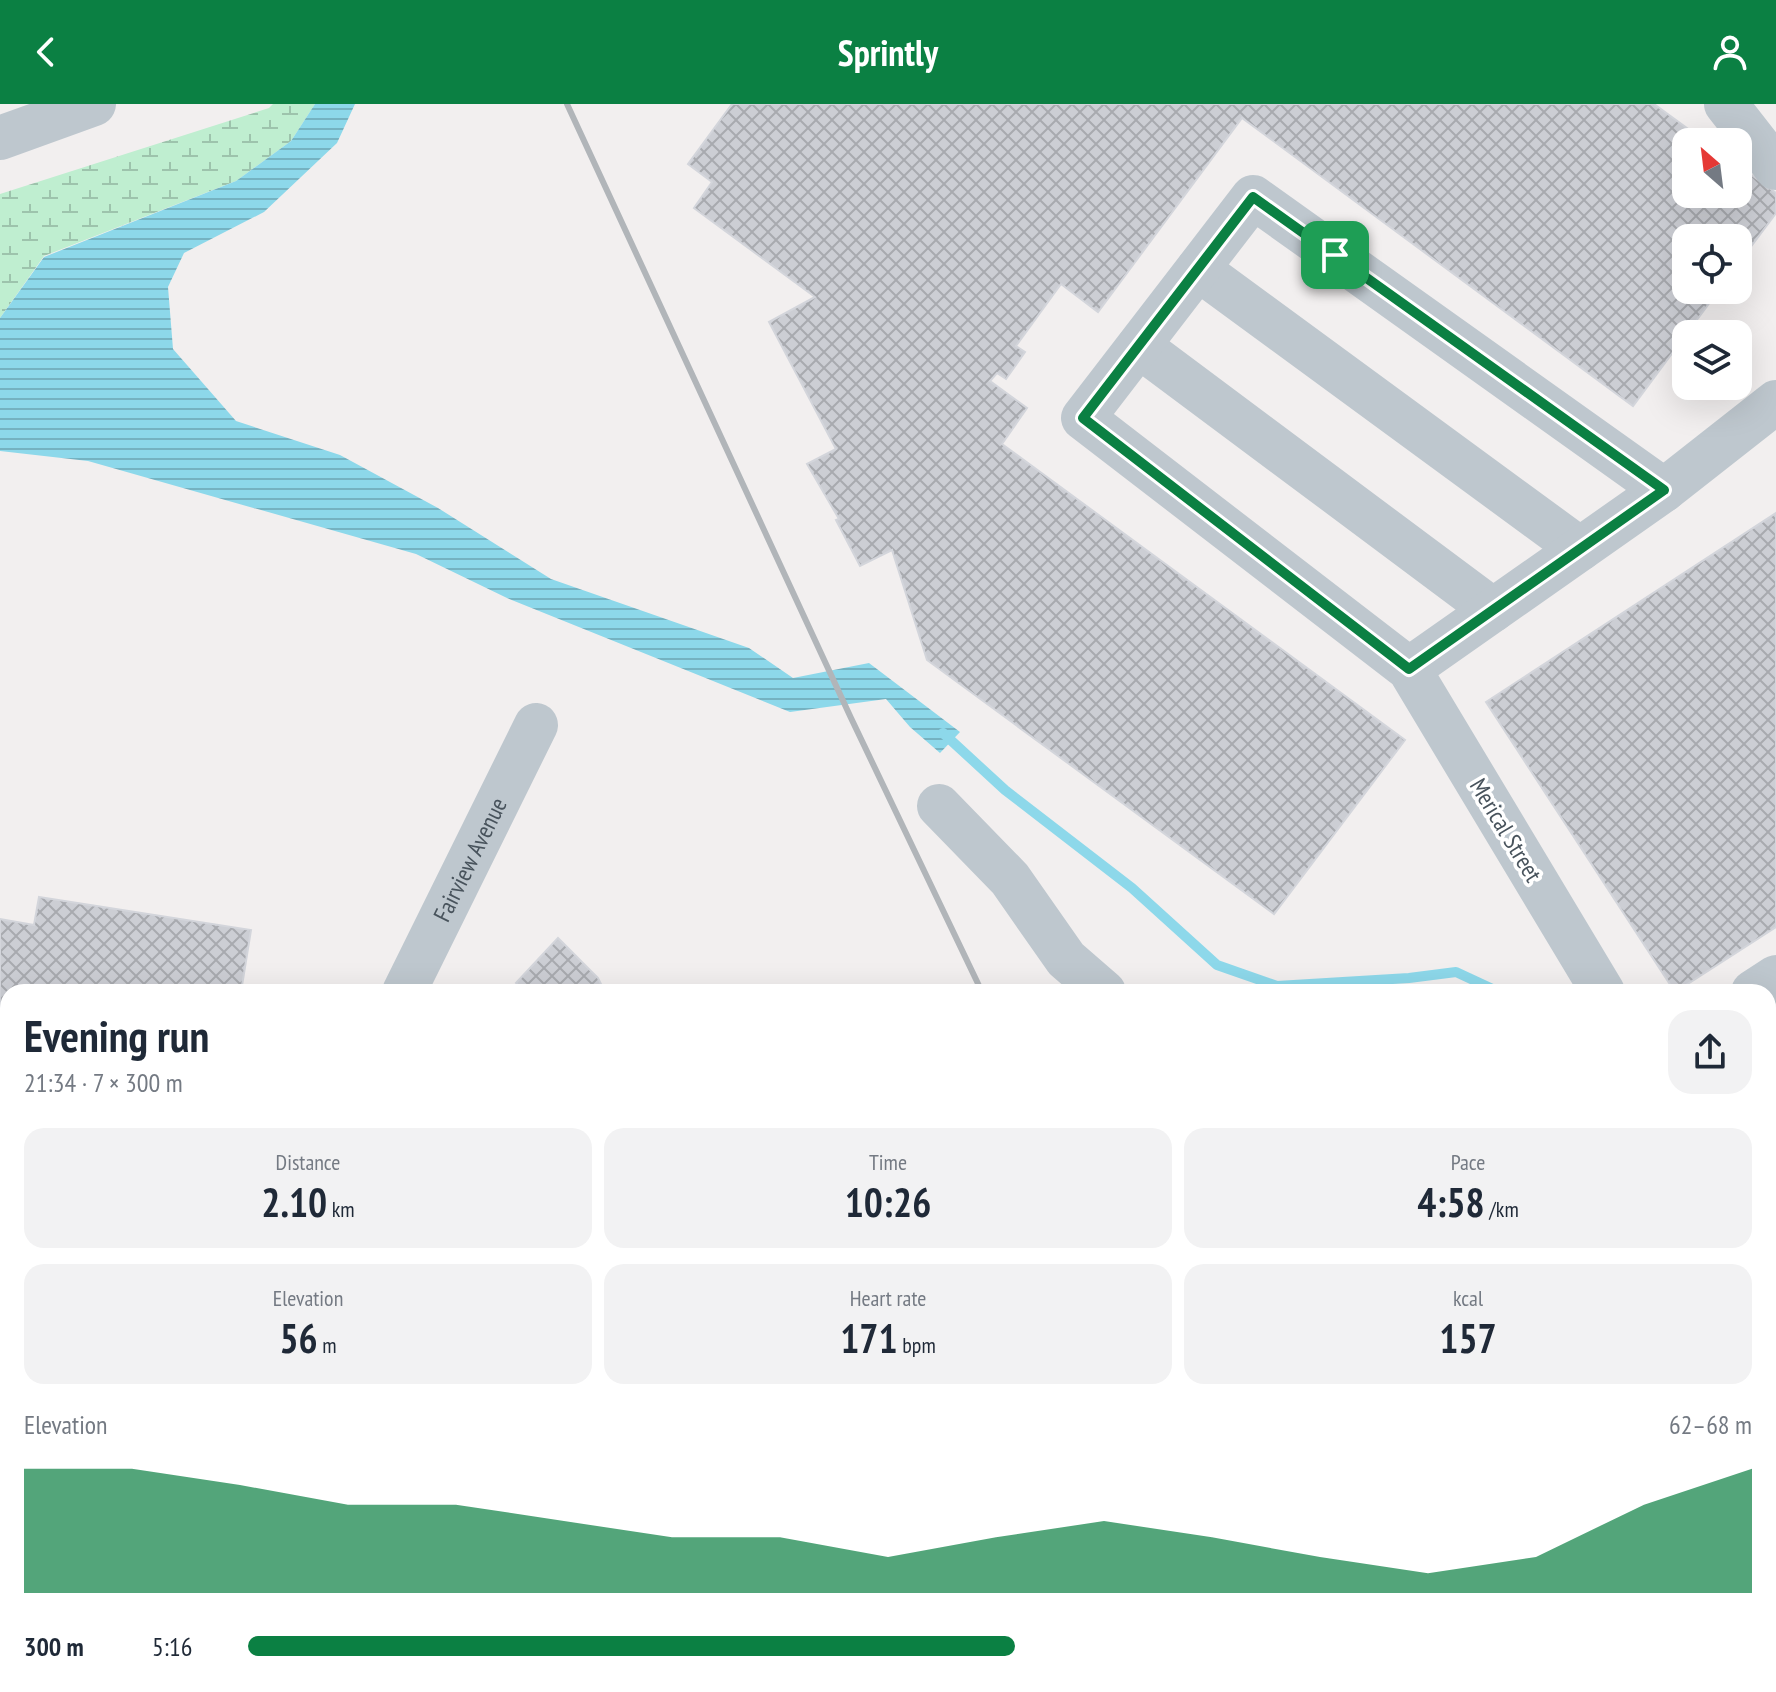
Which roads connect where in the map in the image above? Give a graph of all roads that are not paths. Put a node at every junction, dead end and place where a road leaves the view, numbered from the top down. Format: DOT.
graph roads {
  1 [pos="94,104"];
  2 [pos="1726,104"];
  3 [pos="0,138"];
  4 [pos="1776,168"];
  5 [pos="1198,269"];
  6 [pos="1139,346"];
  7 [pos="1776,402"];
  8 [pos="1664,490"];
  9 [pos="1580,549"];
  10 [pos="1493,610"];
  11 [pos="1409,669"];
  12 [pos="536,725"];
  13 [pos="939,806"];
  14 [pos="408,984"];
  15 [pos="1095,984"];
  16 [pos="1598,984"];
  1 -- 3 [label="street"];
  2 -- 4 [label="street"];
  5 -- 6 [label="street"];
  5 -- 8 [label="street"];
  5 -- 9 [label="street"];
  6 -- 10 [label="street"];
  6 -- 11 [label="street"];
  7 -- 8 [label="street"];
  8 -- 9 [label="street"];
  9 -- 10 [label="street"];
  10 -- 11 [label="street"];
  11 -- 16 [label="street, Merical Street"];
  12 -- 14 [label="street, Fairview Avenue"];
  13 -- 15 [label="street"];
}
